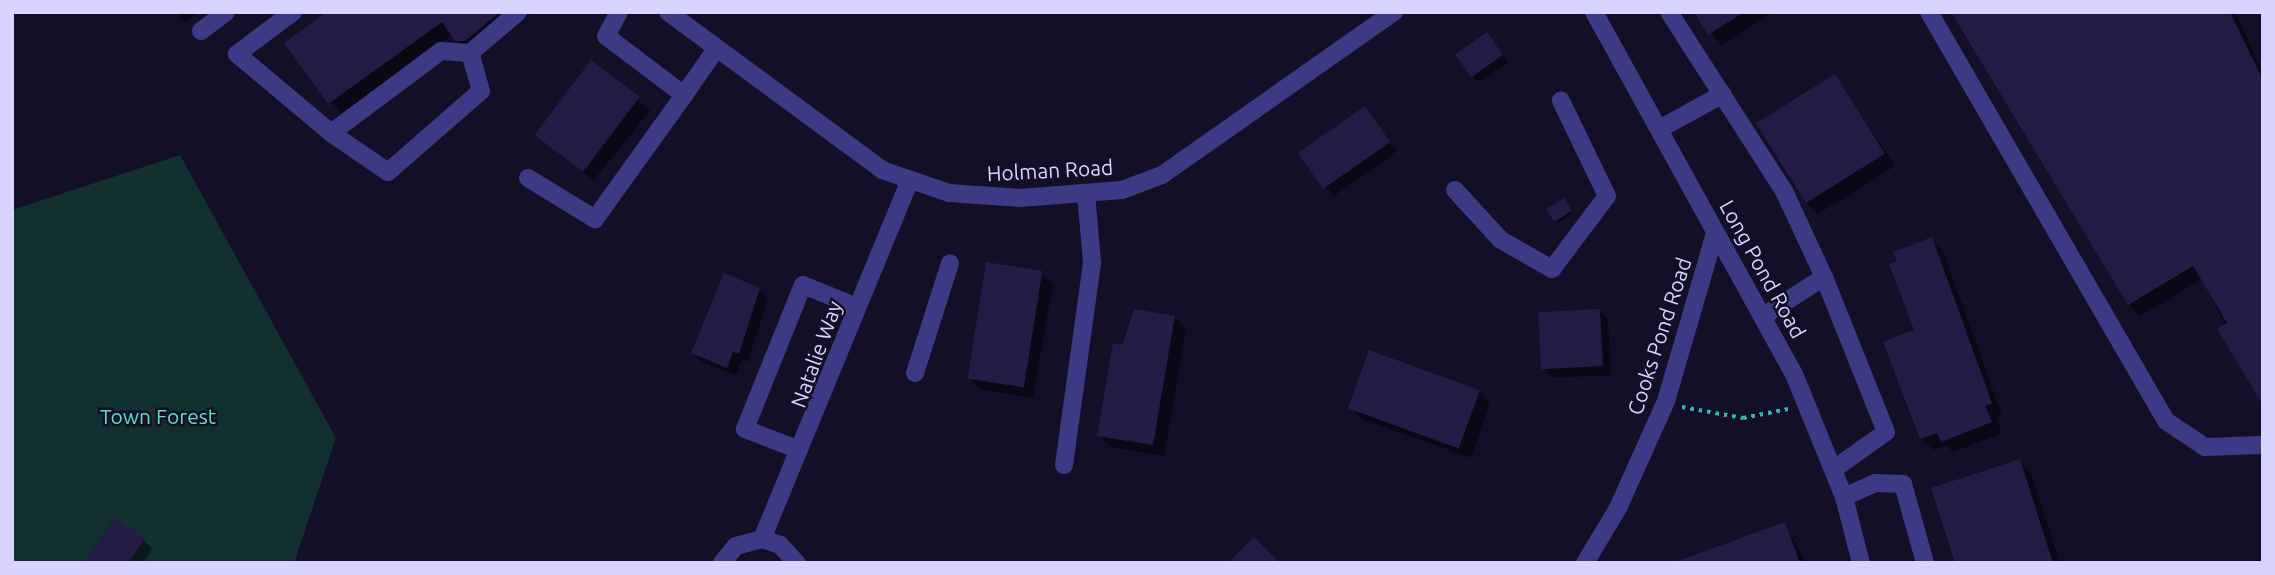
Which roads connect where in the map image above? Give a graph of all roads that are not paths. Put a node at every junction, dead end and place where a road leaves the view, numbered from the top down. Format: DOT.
graph roads {
  1 [pos="226,12"];
  2 [pos="293,12"];
  3 [pos="518,12"];
  4 [pos="619,12"];
  5 [pos="668,12"];
  6 [pos="1394,12"];
  7 [pos="1594,12"];
  8 [pos="1669,12"];
  9 [pos="1929,12"];
  10 [pos="201,30"];
  11 [pos="716,49"];
  12 [pos="471,53"];
  13 [pos="684,94"];
  14 [pos="1723,94"];
  15 [pos="1561,101"];
  16 [pos="1663,127"];
  17 [pos="331,133"];
  18 [pos="528,178"];
  19 [pos="909,182"];
  20 [pos="1455,190"];
  21 [pos="1086,194"];
  22 [pos="1715,233"];
  23 [pos="950,262"];
  24 [pos="1824,277"];
  25 [pos="857,307"];
  26 [pos="1765,315"];
  27 [pos="915,373"];
  28 [pos="2263,445"];
  29 [pos="797,449"];
  30 [pos="1064,465"];
  31 [pos="1834,469"];
  32 [pos="1844,497"];
  33 [pos="762,539"];
  34 [pos="722,563"];
  35 [pos="797,563"];
  36 [pos="1585,563"];
  37 [pos="1861,563"];
  38 [pos="1925,563"];
  1 -- 10 [label="street"];
  2 -- 17 [label="street"];
  3 -- 12 [label="street"];
  4 -- 13 [label="street"];
  5 -- 11 [label="street, Holman Road"];
  6 -- 21 [label="street, Holman Road"];
  7 -- 16 [label="street, Long Pond Road"];
  8 -- 14 [label="street"];
  9 -- 28 [label="street"];
  11 -- 13 [label="street"];
  11 -- 19 [label="street, Holman Road"];
  12 -- 17 [label="street"];
  12 -- 17 [label="street"];
  13 -- 18 [label="street"];
  14 -- 16 [label="street"];
  14 -- 24 [label="street"];
  15 -- 20 [label="street"];
  16 -- 22 [label="street, Long Pond Road"];
  19 -- 21 [label="street, Holman Road"];
  19 -- 25 [label="street, Natalie Way"];
  21 -- 30 [label="street"];
  22 -- 26 [label="street, Long Pond Road"];
  22 -- 36 [label="street, Cooks Pond Road"];
  23 -- 27 [label="street"];
  24 -- 26 [label="street"];
  24 -- 31 [label="street"];
  25 -- 29 [label="street, Natalie Way"];
  25 -- 29 [label="street"];
  26 -- 31 [label="street, Long Pond Road"];
  29 -- 33 [label="street, Natalie Way"];
  31 -- 32 [label="street, Long Pond Road"];
  32 -- 37 [label="street, Long Pond Road"];
  32 -- 38 [label="street"];
  33 -- 34 [label="street"];
  33 -- 35 [label="street"];
}
